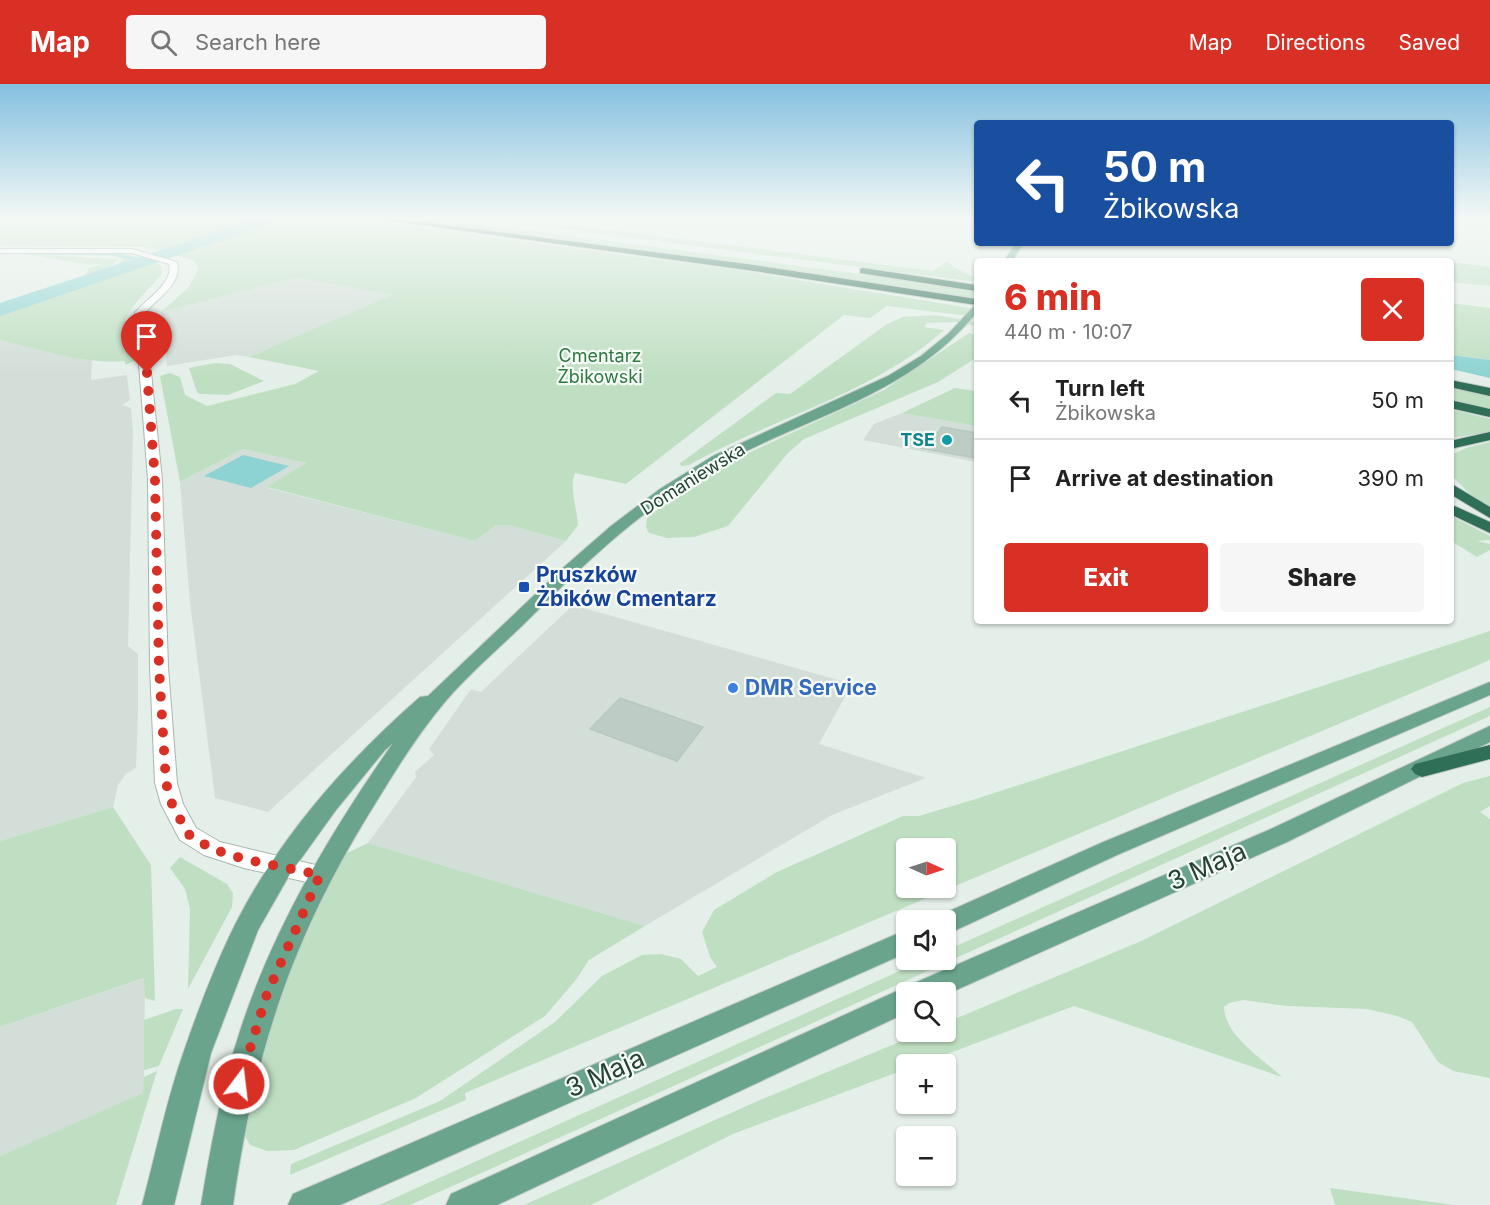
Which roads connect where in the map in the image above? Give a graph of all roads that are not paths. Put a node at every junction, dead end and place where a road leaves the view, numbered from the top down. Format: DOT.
graph roads {
  1 [pos="176,271"];
  2 [pos="775,271"];
  3 [pos="864,271"];
  4 [pos="974,288"];
  5 [pos="974,302"];
  6 [pos="974,310"];
  7 [pos="1454,384"];
  8 [pos="1490,392"];
  9 [pos="1454,405"];
  10 [pos="1490,413"];
  11 [pos="1490,436"];
  12 [pos="1454,444"];
  13 [pos="1454,490"];
  14 [pos="1454,510"];
  15 [pos="1490,514"];
  16 [pos="1490,528"];
  17 [pos="1490,688"];
  18 [pos="439,695"];
  19 [pos="1490,733"];
  20 [pos="1490,752"];
  21 [pos="1422,769"];
  22 [pos="282,867"];
  23 [pos="320,875"];
  24 [pos="956,919"];
  25 [pos="896,945"];
  26 [pos="946,982"];
  27 [pos="896,1005"];
  28 [pos="158,1205"];
  29 [pos="217,1205"];
  30 [pos="304,1205"];
  31 [pos="462,1205"];
  1 -- 22 [label="street"];
  2 -- 5 [label="highway"];
  3 -- 4 [label="highway"];
  6 -- 18 [label="main road, Domaniewska"];
  7 -- 8 [label="highway"];
  9 -- 10 [label="highway"];
  11 -- 12 [label="highway"];
  13 -- 15 [label="highway"];
  14 -- 16 [label="highway"];
  17 -- 24 [label="main road"];
  18 -- 22 [label="main road, Domaniewska"];
  18 -- 23 [label="main road, Domaniewska"];
  19 -- 21 [label="main road, 3 Maja"];
  20 -- 21 [label="highway"];
  21 -- 26 [label="main road, 3 Maja"];
  22 -- 23 [label="street"];
  22 -- 28 [label="main road, Domaniewska"];
  23 -- 29 [label="main road, Domaniewska"];
  25 -- 30 [label="main road, 3 Maja"];
  27 -- 31 [label="main road"];
}
